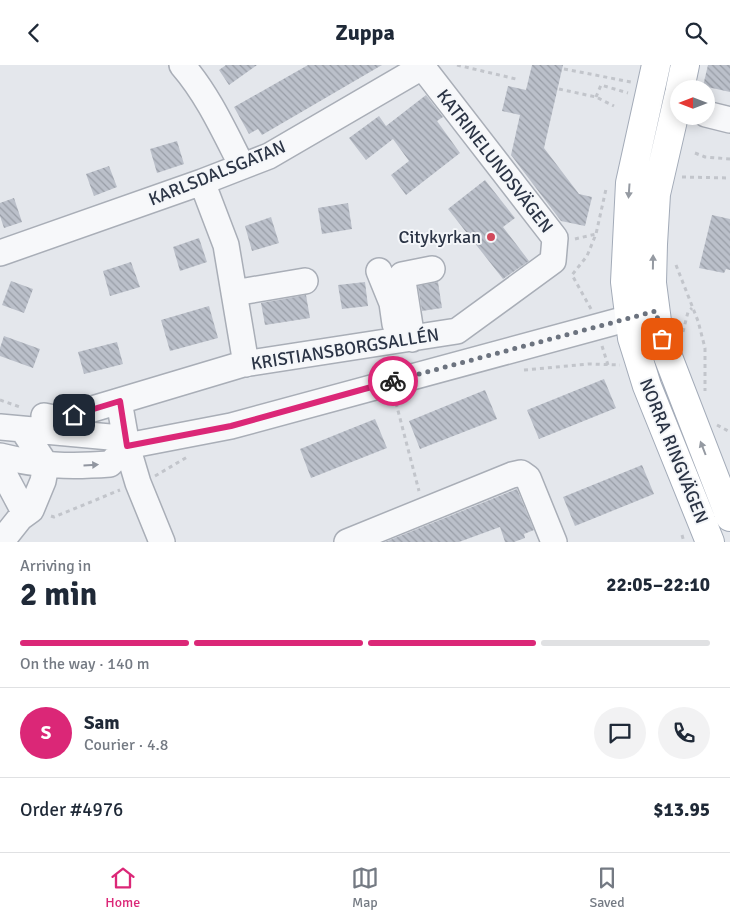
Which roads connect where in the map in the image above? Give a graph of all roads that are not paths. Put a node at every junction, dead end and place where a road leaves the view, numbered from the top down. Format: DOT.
graph roads {
  1 [pos="182,65"];
  2 [pos="685,65"];
  3 [pos="422,66"];
  4 [pos="645,69"];
  5 [pos="682,80"];
  6 [pos="634,94"];
  7 [pos="670,98"];
  8 [pos="715,116"];
  9 [pos="730,120"];
  10 [pos="672,125"];
  11 [pos="242,166"];
  12 [pos="202,182"];
  13 [pos="0,253"];
  14 [pos="553,261"];
  15 [pos="432,269"];
  16 [pos="379,271"];
  17 [pos="304,281"];
  18 [pos="234,293"];
  19 [pos="656,311"];
  20 [pos="629,317"];
  21 [pos="405,340"];
  22 [pos="246,364"];
  23 [pos="120,401"];
  24 [pos="33,440"];
  25 [pos="127,446"];
  26 [pos="0,456"];
  27 [pos="0,469"];
  28 [pos="24,511"];
  29 [pos="730,517"];
  30 [pos="0,542"];
  31 [pos="162,542"];
  32 [pos="348,542"];
  33 [pos="554,542"];
  34 [pos="710,542"];
  1 -- 11 [label="street"];
  2 -- 5 [label="main road, NORRA RINGVÄGEN"];
  3 -- 11 [label="street, KARLSDALSGATAN"];
  3 -- 14 [label="street, KATRINELUNDSVÄGEN"];
  4 -- 6 [label="main road, NORRA RINGVÄGEN"];
  6 -- 7 [label="street"];
  6 -- 20 [label="main road, NORRA RINGVÄGEN, one-way"];
  8 -- 9 [label="street"];
  19 -- 10 [label="main road, NORRA RINGVÄGEN, one-way"];
  11 -- 12 [label="street, KARLSDALSGATAN"];
  12 -- 13 [label="street, KARLSDALSGATAN"];
  12 -- 18 [label="street"];
  14 -- 21 [label="street, KRISTIANSBORGSALLÉN"];
  15 -- 21 [label="street"];
  16 -- 21 [label="street"];
  17 -- 18 [label="street"];
  18 -- 22 [label="street"];
  19 -- 20 [label="street, KRISTIANSBORGSALLÉN"];
  29 -- 19 [label="main road, NORRA RINGVÄGEN, one-way"];
  20 -- 25 [label="street, KRISTIANSBORGSALLÉN"];
  20 -- 34 [label="main road, NORRA RINGVÄGEN"];
  21 -- 22 [label="street, KRISTIANSBORGSALLÉN"];
  22 -- 23 [label="street, KRISTIANSBORGSALLÉN"];
  23 -- 24 [label="street, KRISTIANSBORGSALLÉN"];
  23 -- 25 [label="street"];
  24 -- 25 [label="street, KRISTIANSBORGSALLÉN"];
  24 -- 25 [label="street, KRISTIANSBORGSALLÉN, one-way"];
  24 -- 26 [label="street, KRISTIANSBORGSALLÉN"];
  24 -- 28 [label="street"];
  25 -- 31 [label="street"];
  27 -- 28 [label="street"];
  28 -- 30 [label="street"];
  32 -- 33 [label="street"];
}
